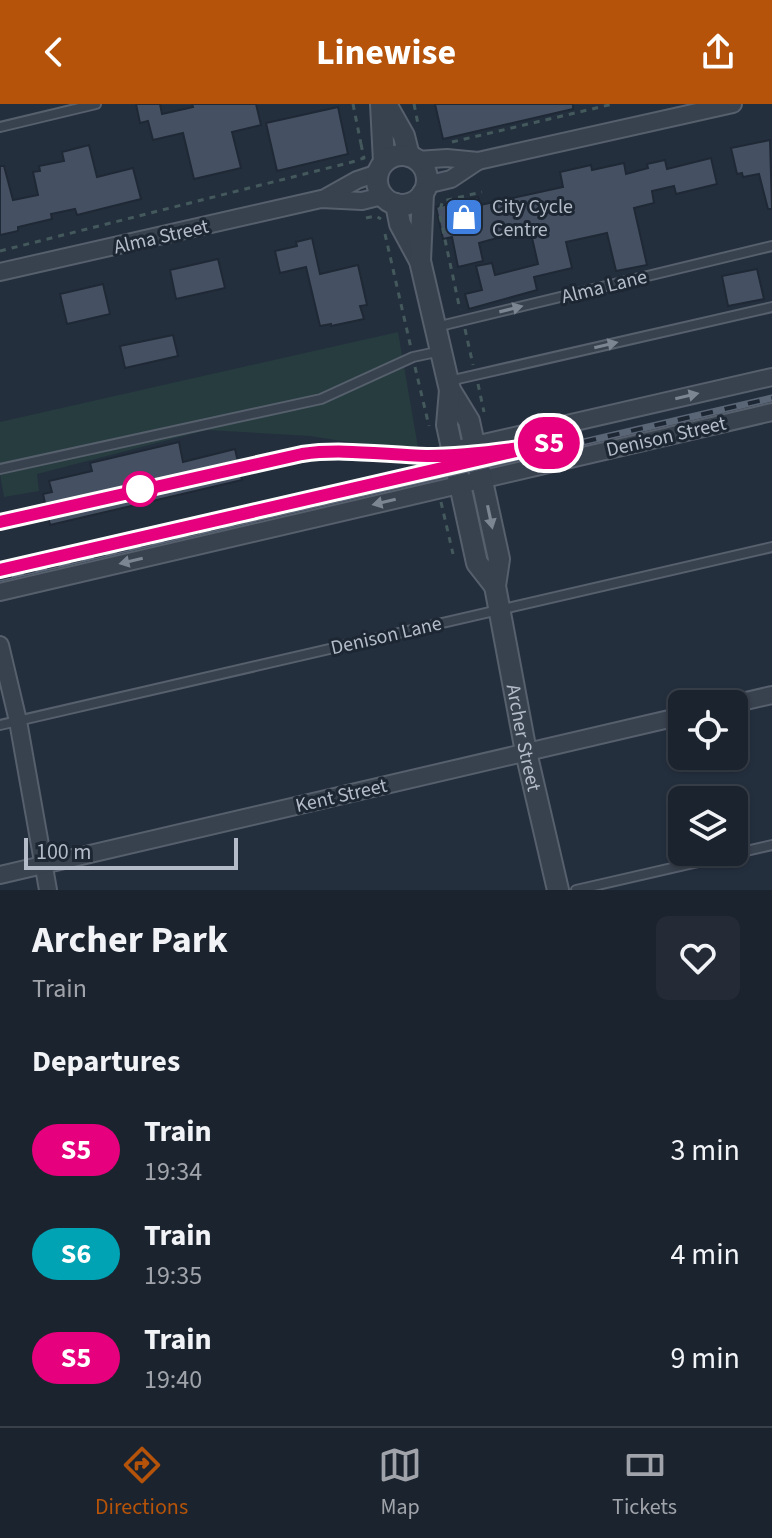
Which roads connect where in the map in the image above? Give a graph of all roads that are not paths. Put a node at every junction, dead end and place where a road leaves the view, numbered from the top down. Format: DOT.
graph roads {
  1 [pos="96,104"];
  2 [pos="384,104"];
  3 [pos="733,104"];
  4 [pos="0,127"];
  5 [pos="413,158"];
  6 [pos="478,161"];
  7 [pos="381,168"];
  8 [pos="425,189"];
  9 [pos="321,199"];
  10 [pos="389,200"];
  11 [pos="772,246"];
  12 [pos="420,261"];
  13 [pos="0,272"];
  14 [pos="772,307"];
  15 [pos="435,327"];
  16 [pos="441,351"];
  17 [pos="772,377"];
  18 [pos="449,386"];
  19 [pos="772,412"];
  20 [pos="474,445"];
  21 [pos="453,450"];
  22 [pos="0,469"];
  23 [pos="481,478"];
  24 [pos="460,484"];
  25 [pos="772,547"];
  26 [pos="495,586"];
  27 [pos="0,592"];
  28 [pos="500,608"];
  29 [pos="0,645"];
  30 [pos="772,695"];
  31 [pos="748,701"];
  32 [pos="668,719"];
  33 [pos="18,721"];
  34 [pos="0,725"];
  35 [pos="526,752"];
  36 [pos="772,845"];
  37 [pos="42,865"];
  38 [pos="0,875"];
  39 [pos="48,890"];
  40 [pos="558,890"];
  41 [pos="576,890"];
  1 -- 4 [label="lane"];
  2 -- 5 [label="street"];
  2 -- 7 [label="street"];
  3 -- 6 [label="street"];
  5 -- 6 [label="street"];
  5 -- 7 [label="street"];
  5 -- 8 [label="street"];
  6 -- 8 [label="street"];
  7 -- 9 [label="street, Alma Street"];
  7 -- 10 [label="street"];
  8 -- 10 [label="street"];
  8 -- 12 [label="street, Archer Street"];
  9 -- 10 [label="street, Alma Street"];
  9 -- 13 [label="street, Alma Street"];
  10 -- 12 [label="street, Archer Street"];
  15 -- 11 [label="lane, Alma Lane, one-way"];
  12 -- 15 [label="street, Archer Street"];
  18 -- 14 [label="lane, one-way"];
  15 -- 16 [label="street, Archer Street"];
  16 -- 18 [label="street, Archer Street"];
  16 -- 22 [label="lane"];
  20 -- 17 [label="street, Denison Street, one-way"];
  18 -- 20 [label="street, Archer Street"];
  18 -- 21 [label="street, Archer Street"];
  19 -- 23 [label="street, Denison Street"];
  20 -- 21 [label="street, Denison Street"];
  20 -- 23 [label="street, Archer Street"];
  21 -- 24 [label="street, Archer Street"];
  23 -- 24 [label="street, Denison Street"];
  23 -- 26 [label="street, Archer Street, one-way"];
  24 -- 26 [label="street, Archer Street"];
  24 -- 27 [label="street, Denison Street, one-way"];
  25 -- 28 [label="lane, Denison Lane"];
  26 -- 28 [label="street, Archer Street"];
  28 -- 33 [label="lane, Denison Lane"];
  28 -- 35 [label="street, Archer Street"];
  29 -- 33 [label="street"];
  30 -- 31 [label="street"];
  32 -- 35 [label="street, Kent Street"];
  33 -- 34 [label="lane, Denison Lane"];
  33 -- 37 [label="street"];
  35 -- 37 [label="street, Kent Street"];
  35 -- 40 [label="street, Archer Street"];
  36 -- 41 [label="lane"];
  37 -- 38 [label="street, Kent Street"];
  37 -- 39 [label="street"];
}
